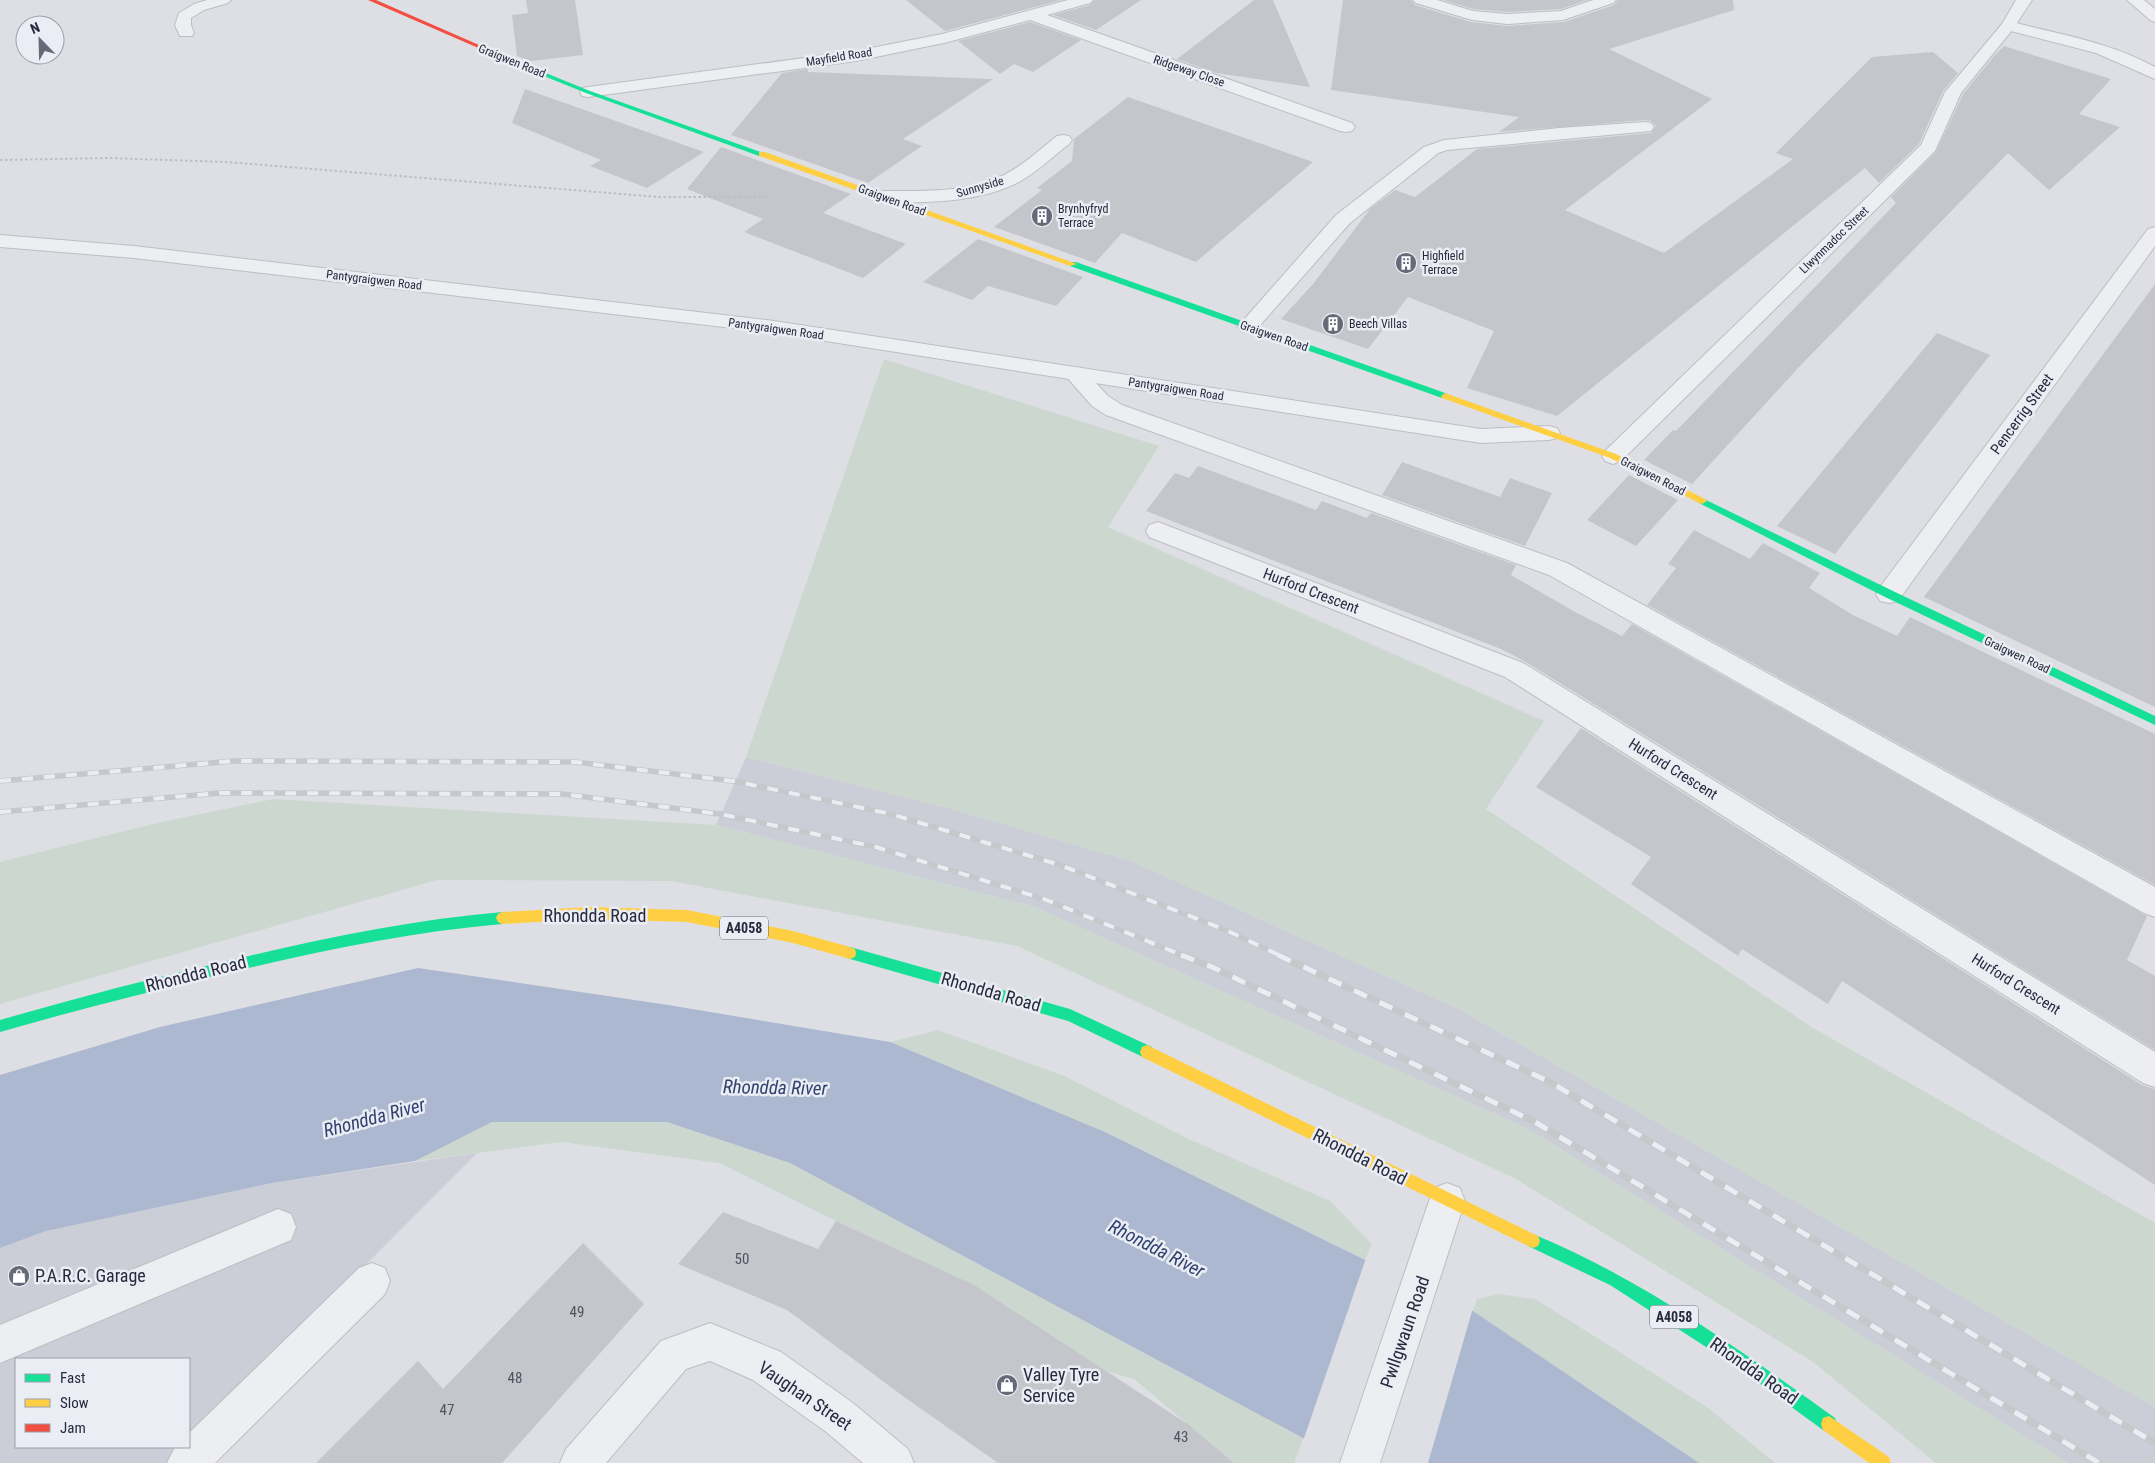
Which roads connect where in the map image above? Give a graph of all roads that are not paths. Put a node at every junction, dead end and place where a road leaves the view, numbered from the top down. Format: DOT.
graph roads {
  1 [pos="223,0"];
  2 [pos="372,0"];
  3 [pos="1086,0"];
  4 [pos="1421,0"];
  5 [pos="1608,0"];
  6 [pos="2024,0"];
  7 [pos="2135,0"];
  8 [pos="1032,15"];
  9 [pos="2155,17"];
  10 [pos="2008,26"];
  11 [pos="186,33"];
  12 [pos="2155,74"];
  13 [pos="588,92"];
  14 [pos="1346,126"];
  15 [pos="1646,127"];
  16 [pos="1063,140"];
  17 [pos="884,197"];
  18 [pos="2155,233"];
  19 [pos="0,241"];
  20 [pos="1248,327"];
  21 [pos="1075,374"];
  22 [pos="1549,433"];
  23 [pos="1613,456"];
  24 [pos="1158,531"];
  25 [pos="1889,594"];
  26 [pos="2155,721"];
  27 [pos="2155,903"];
  28 [pos="0,1026"];
  29 [pos="2155,1071"];
  30 [pos="1447,1201"];
  31 [pos="278,1227"];
  32 [pos="372,1281"];
  33 [pos="0,1344"];
  34 [pos="187,1463"];
  35 [pos="580,1463"];
  36 [pos="894,1463"];
  37 [pos="1360,1463"];
  38 [pos="1883,1463"];
  1 -- 11 [label="street"];
  2 -- 13 [label="street, Graigwen Road"];
  3 -- 8 [label="street, Mayfield Road"];
  4 -- 5 [label="street"];
  6 -- 10 [label="street, Llwynmadoc Street"];
  7 -- 9 [label="street"];
  8 -- 13 [label="street, Mayfield Road"];
  8 -- 14 [label="street, Ridgeway Close"];
  10 -- 12 [label="street"];
  10 -- 23 [label="street, Llwynmadoc Street"];
  13 -- 17 [label="street, Graigwen Road"];
  15 -- 20 [label="street"];
  16 -- 17 [label="street, Sunnyside"];
  17 -- 20 [label="street, Graigwen Road"];
  18 -- 25 [label="street, Pencerrig Street"];
  19 -- 21 [label="street, Pantygraigwen Road"];
  20 -- 22 [label="street, Graigwen Road"];
  21 -- 22 [label="street, Pantygraigwen Road"];
  21 -- 27 [label="street"];
  22 -- 23 [label="street, Graigwen Road"];
  23 -- 25 [label="street, Graigwen Road"];
  24 -- 29 [label="street, Hurford Crescent"];
  25 -- 26 [label="street, Graigwen Road"];
  28 -- 30 [label="street, Rhondda Road / A4058"];
  30 -- 37 [label="street, Pwllgwaun Road"];
  30 -- 38 [label="street, Rhondda Road / A4058"];
  31 -- 33 [label="street"];
  32 -- 34 [label="street"];
  35 -- 36 [label="street, Vaughan Street"];
}
